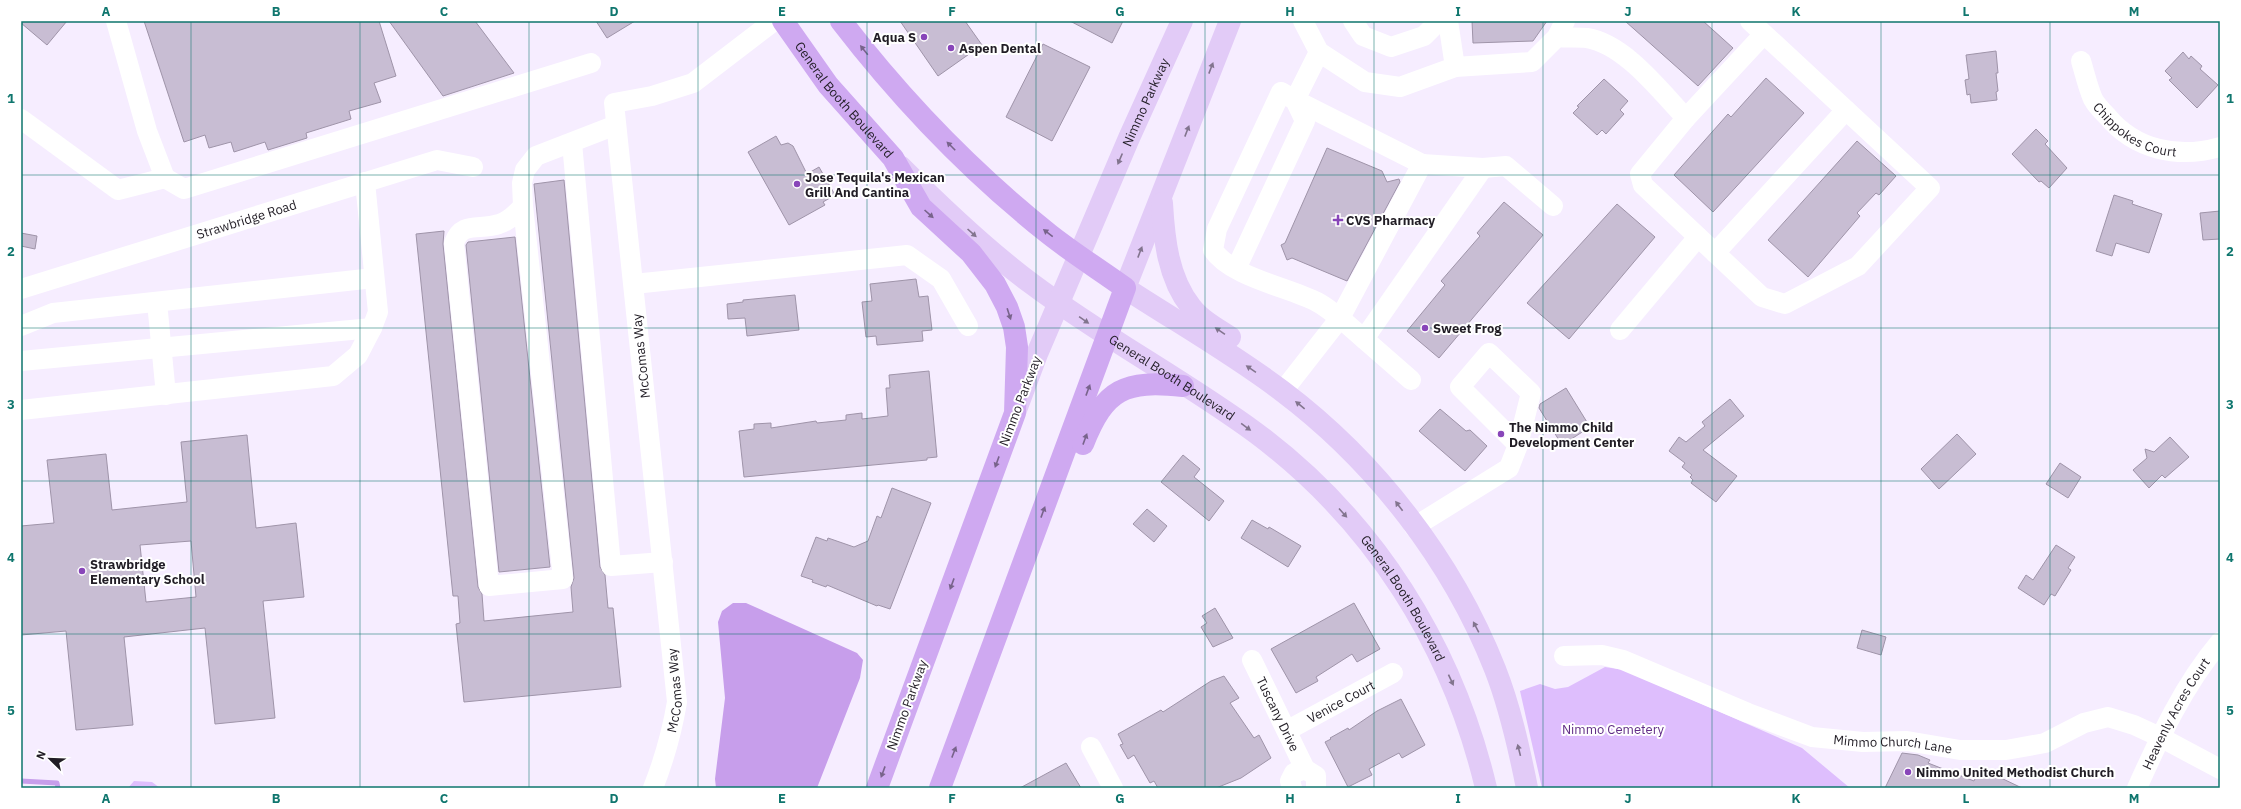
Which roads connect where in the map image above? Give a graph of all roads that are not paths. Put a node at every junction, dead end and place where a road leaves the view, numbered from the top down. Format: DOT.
graph roads {
  1 [pos="116,21"];
  2 [pos="774,21"];
  3 [pos="782,21"];
  4 [pos="841,21"];
  5 [pos="1182,21"];
  6 [pos="1230,21"];
  7 [pos="1303,21"];
  8 [pos="1353,21"];
  9 [pos="1439,21"];
  10 [pos="1448,21"];
  11 [pos="1750,21"];
  12 [pos="1561,29"];
  13 [pos="1764,34"];
  14 [pos="1319,52"];
  15 [pos="2080,61"];
  16 [pos="591,63"];
  17 [pos="1455,67"];
  18 [pos="1296,100"];
  19 [pos="1846,110"];
  20 [pos="1686,118"];
  21 [pos="21,119"];
  22 [pos="616,125"];
  23 [pos="572,143"];
  24 [pos="2220,147"];
  25 [pos="893,158"];
  26 [pos="1422,164"];
  27 [pos="474,167"];
  28 [pos="1483,168"];
  29 [pos="165,178"];
  30 [pos="365,182"];
  31 [pos="1161,196"];
  32 [pos="523,206"];
  33 [pos="1553,206"];
  34 [pos="1698,237"];
  35 [pos="1716,253"];
  36 [pos="1079,256"];
  37 [pos="1236,269"];
  38 [pos="374,278"];
  39 [pos="634,284"];
  40 [pos="1125,288"];
  41 [pos="21,289"];
  42 [pos="157,302"];
  43 [pos="1059,303"];
  44 [pos="1340,318"];
  45 [pos="21,326"];
  46 [pos="968,326"];
  47 [pos="372,328"];
  48 [pos="1620,330"];
  49 [pos="1108,337"];
  50 [pos="1364,339"];
  51 [pos="162,348"];
  52 [pos="21,362"];
  53 [pos="1411,380"];
  54 [pos="1287,385"];
  55 [pos="1183,386"];
  56 [pos="166,395"];
  57 [pos="21,410"];
  58 [pos="1015,412"];
  59 [pos="1518,445"];
  60 [pos="1414,526"];
  61 [pos="663,562"];
  62 [pos="996,640"];
  63 [pos="2220,642"];
  64 [pos="1564,656"];
  65 [pos="1252,660"];
  66 [pos="1393,673"];
  67 [pos="1288,730"];
  68 [pos="2160,737"];
  69 [pos="1091,747"];
  70 [pos="1305,768"];
  71 [pos="2220,769"];
  72 [pos="1289,787"];
  73 [pos="653,788"];
  74 [pos="877,788"];
  75 [pos="940,788"];
  76 [pos="1113,788"];
  77 [pos="1316,788"];
  78 [pos="1486,788"];
  79 [pos="1527,788"];
  80 [pos="2137,788"];
  1 -- 29 [label="street"];
  2 -- 22 [label="street, McComas Way"];
  3 -- 25 [label="highway, General Booth Boulevard"];
  36 -- 4 [label="highway, one-way"];
  5 -- 36 [label="main road, Nimmo Parkway, one-way"];
  31 -- 6 [label="main road, one-way"];
  7 -- 14 [label="street"];
  8 -- 9 [label="street"];
  10 -- 17 [label="street"];
  11 -- 13 [label="street"];
  12 -- 17 [label="street"];
  12 -- 20 [label="street"];
  13 -- 19 [label="street"];
  13 -- 20 [label="street"];
  14 -- 17 [label="street"];
  14 -- 18 [label="street"];
  15 -- 24 [label="street, Chippokes Court"];
  16 -- 29 [label="street"];
  18 -- 26 [label="street"];
  18 -- 37 [label="street"];
  18 -- 37 [label="street"];
  19 -- 35 [label="street"];
  19 -- 35 [label="street"];
  20 -- 34 [label="street"];
  21 -- 29 [label="street"];
  22 -- 23 [label="street"];
  22 -- 39 [label="street, McComas Way"];
  23 -- 32 [label="street"];
  23 -- 61 [label="street"];
  25 -- 43 [label="main road, General Booth Boulevard, one-way"];
  25 -- 58 [label="highway, one-way"];
  26 -- 28 [label="street"];
  26 -- 44 [label="street"];
  27 -- 30 [label="street, Strawbridge Road"];
  28 -- 33 [label="street"];
  28 -- 50 [label="street"];
  30 -- 38 [label="street"];
  30 -- 41 [label="street, Strawbridge Road"];
  40 -- 31 [label="main road, one-way"];
  54 -- 31 [label="main road, one-way"];
  32 -- 32 [label="street"];
  34 -- 35 [label="street"];
  34 -- 48 [label="street"];
  36 -- 40 [label="highway"];
  36 -- 43 [label="main road, Nimmo Parkway"];
  37 -- 44 [label="street"];
  38 -- 42 [label="street"];
  38 -- 47 [label="street"];
  39 -- 46 [label="street"];
  39 -- 61 [label="street, McComas Way"];
  40 -- 49 [label="highway"];
  54 -- 40 [label="main road, one-way"];
  42 -- 45 [label="street"];
  42 -- 51 [label="street"];
  43 -- 49 [label="main road, General Booth Boulevard, one-way"];
  43 -- 58 [label="main road, Nimmo Parkway"];
  44 -- 50 [label="street"];
  44 -- 54 [label="street"];
  47 -- 51 [label="street"];
  47 -- 56 [label="street"];
  49 -- 55 [label="main road, General Booth Boulevard"];
  62 -- 49 [label="highway, one-way"];
  50 -- 53 [label="street"];
  51 -- 52 [label="street"];
  51 -- 56 [label="street"];
  60 -- 54 [label="main road, one-way"];
  62 -- 55 [label="highway, one-way"];
  55 -- 78 [label="main road, General Booth Boulevard, one-way"];
  56 -- 57 [label="street"];
  58 -- 74 [label="highway, Nimmo Parkway, one-way"];
  59 -- 60 [label="street"];
  79 -- 60 [label="main road, one-way"];
  61 -- 73 [label="street, McComas Way"];
  75 -- 62 [label="highway, one-way"];
  63 -- 68 [label="street, Heavenly Acres Court"];
  64 -- 68 [label="street, Mimmo Church Lane"];
  65 -- 67 [label="street, Tuscany Drive"];
  66 -- 67 [label="street, Venice Court"];
  67 -- 70 [label="street, Tuscany Drive"];
  68 -- 71 [label="street, Mimmo Church Lane"];
  68 -- 80 [label="street, Heavenly Acres Court"];
  69 -- 76 [label="street"];
  70 -- 72 [label="street"];
  70 -- 77 [label="street, Tuscany Drive"];
}
